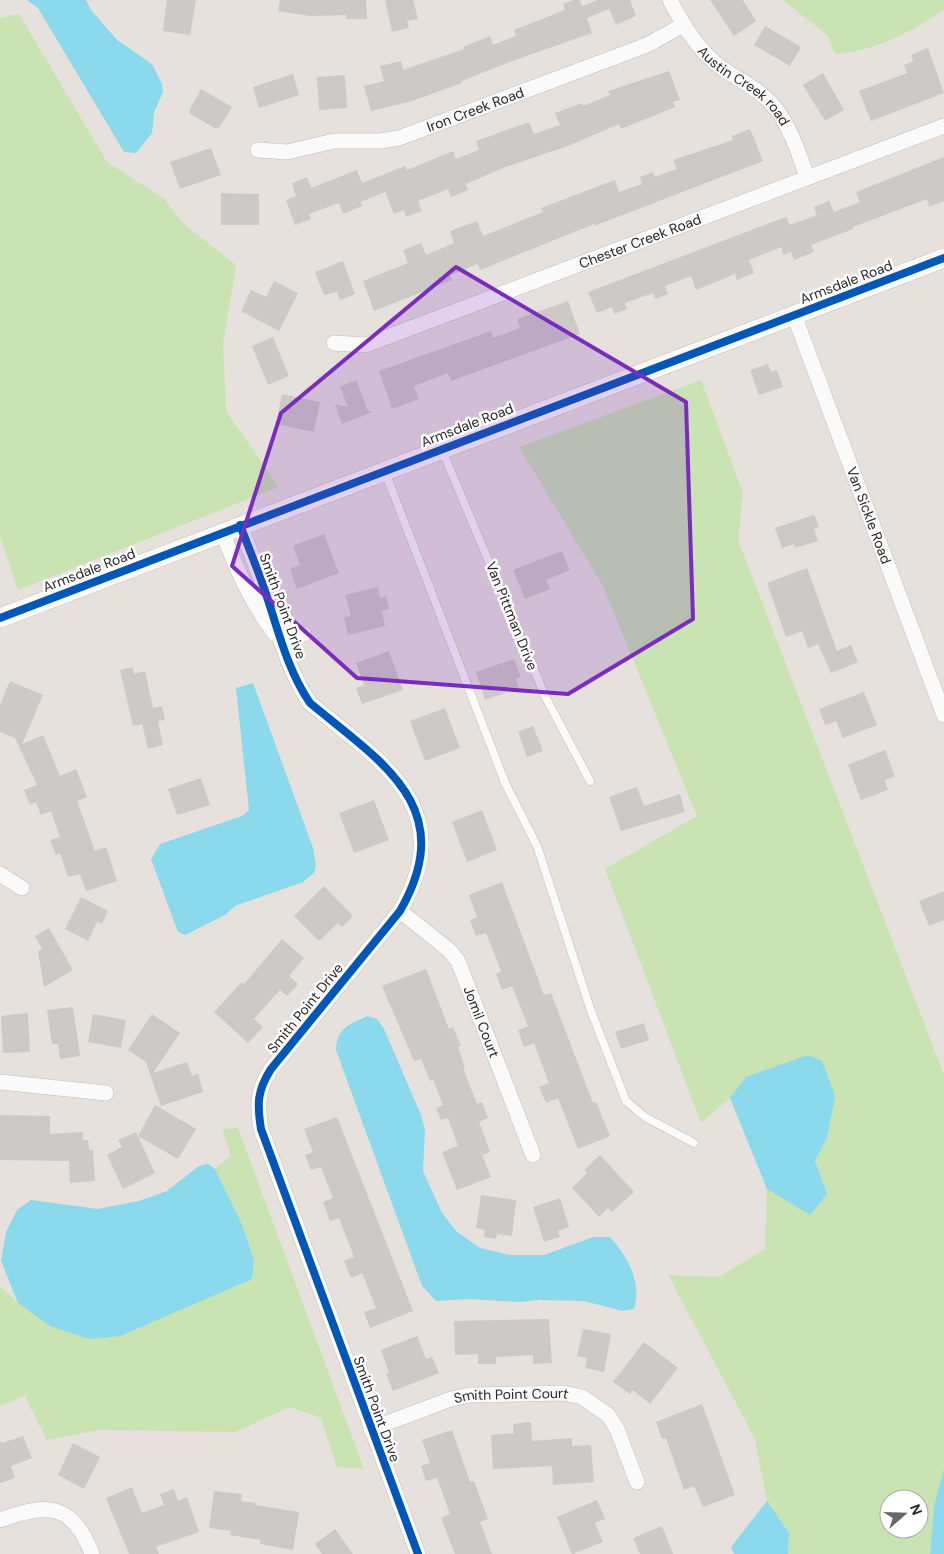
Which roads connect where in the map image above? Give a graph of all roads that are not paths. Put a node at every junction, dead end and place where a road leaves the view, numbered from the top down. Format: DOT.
graph roads {
  1 [pos="670,0"];
  2 [pos="683,25"];
  3 [pos="944,126"];
  4 [pos="258,150"];
  5 [pos="807,177"];
  6 [pos="944,258"];
  7 [pos="794,315"];
  8 [pos="334,343"];
  9 [pos="441,449"];
  10 [pos="384,470"];
  11 [pos="231,528"];
  12 [pos="0,618"];
  13 [pos="304,634"];
  14 [pos="281,642"];
  15 [pos="944,715"];
  16 [pos="590,781"];
  17 [pos="0,874"];
  18 [pos="22,888"];
  19 [pos="400,910"];
  20 [pos="0,1082"];
  21 [pos="106,1093"];
  22 [pos="694,1143"];
  23 [pos="533,1155"];
  24 [pos="371,1429"];
  25 [pos="637,1482"];
  26 [pos="0,1520"];
  27 [pos="92,1554"];
  28 [pos="418,1554"];
  1 -- 2 [label="street, Austin Creek road"];
  2 -- 4 [label="street, Iron Creek Road"];
  2 -- 5 [label="street, Austin Creek road"];
  3 -- 5 [label="street, Chester Creek Road"];
  5 -- 8 [label="street, Chester Creek Road"];
  6 -- 7 [label="street, Armsdale Road"];
  7 -- 9 [label="street, Armsdale Road"];
  7 -- 15 [label="street, Van Sickle Road"];
  9 -- 10 [label="street, Armsdale Road"];
  9 -- 16 [label="lane, Van Pittman Drive"];
  10 -- 11 [label="street, Armsdale Road"];
  10 -- 22 [label="lane"];
  11 -- 12 [label="street, Armsdale Road"];
  11 -- 14 [label="street, Smith Point Drive"];
  13 -- 14 [label="street"];
  14 -- 19 [label="street, Smith Point Drive"];
  17 -- 18 [label="street"];
  19 -- 23 [label="street, Jomil Court"];
  19 -- 24 [label="street, Smith Point Drive"];
  20 -- 21 [label="street"];
  24 -- 25 [label="street, Smith Point Court"];
  24 -- 28 [label="street, Smith Point Drive"];
  26 -- 27 [label="street"];
}
